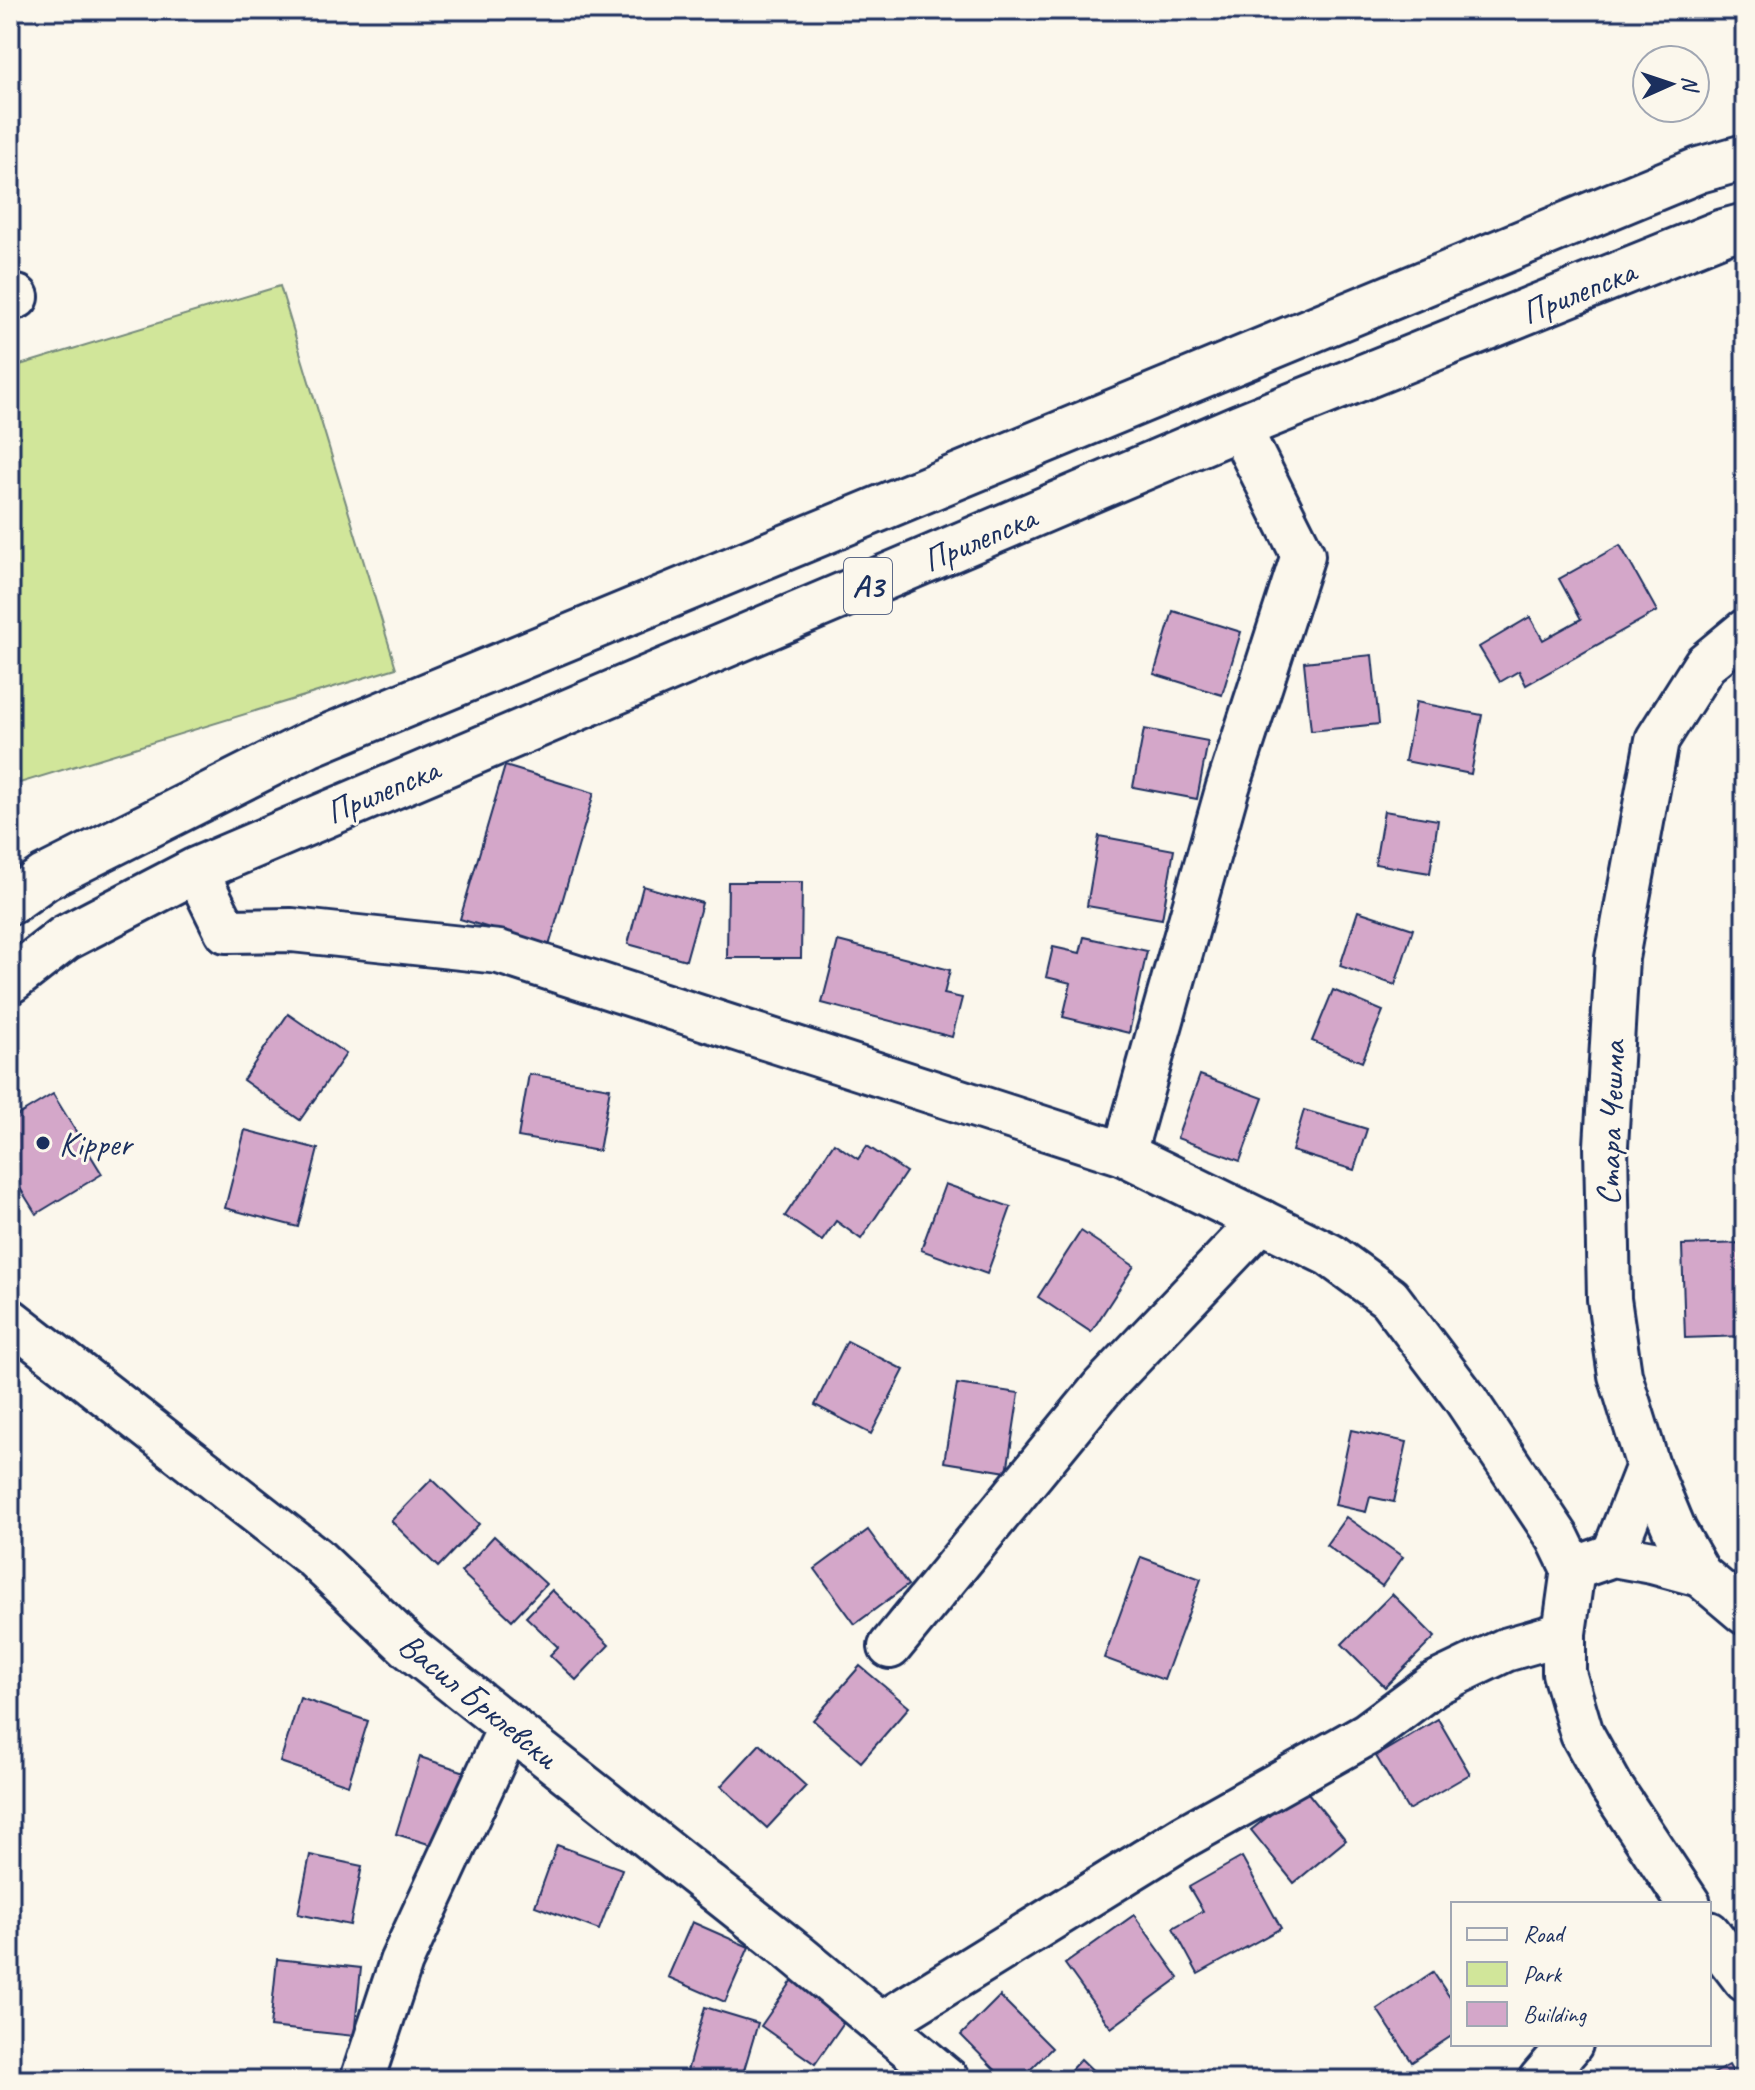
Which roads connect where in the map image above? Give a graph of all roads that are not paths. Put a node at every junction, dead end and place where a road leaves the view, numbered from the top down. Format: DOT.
graph roads {
  1 [pos="1745,157"];
  2 [pos="1745,226"];
  3 [pos="1239,427"];
  4 [pos="1745,631"];
  5 [pos="196,870"];
  6 [pos="10,902"];
  7 [pos="10,981"];
  8 [pos="1124,1154"];
  9 [pos="1261,1221"];
  10 [pos="10,1320"];
  11 [pos="1648,1466"];
  12 [pos="1613,1555"];
  13 [pos="1573,1569"];
  14 [pos="1700,1575"];
  15 [pos="1745,1613"];
  16 [pos="1564,1633"];
  17 [pos="890,1647"];
  18 [pos="510,1726"];
  19 [pos="1688,1902"];
  20 [pos="1711,1936"];
  21 [pos="1745,1980"];
  22 [pos="881,2024"];
  23 [pos="1569,2046"];
  24 [pos="362,2080"];
  25 [pos="948,2080"];
  26 [pos="1540,2080"];
  1 -- 6 [label="main road, Прилепска / A3"];
  2 -- 3 [label="main road, Прилепска / A3"];
  3 -- 5 [label="main road, Прилепска / A3"];
  3 -- 8 [label="street"];
  4 -- 11 [label="street, Стара Чешма"];
  5 -- 7 [label="main road, Прилепска / A3"];
  5 -- 8 [label="street"];
  8 -- 9 [label="street"];
  9 -- 13 [label="street"];
  9 -- 17 [label="street"];
  10 -- 18 [label="street, Васил Брклевски"];
  11 -- 12 [label="street"];
  11 -- 14 [label="street, Стара Чешма"];
  12 -- 13 [label="street"];
  12 -- 14 [label="street"];
  13 -- 16 [label="street"];
  14 -- 15 [label="street, Стара Чешма"];
  16 -- 19 [label="street"];
  16 -- 22 [label="street"];
  18 -- 22 [label="street, Васил Брклевски"];
  18 -- 24 [label="street"];
  20 -- 21 [label="street"];
  22 -- 25 [label="street, Васил Брклевски"];
  23 -- 26 [label="street"];
}
